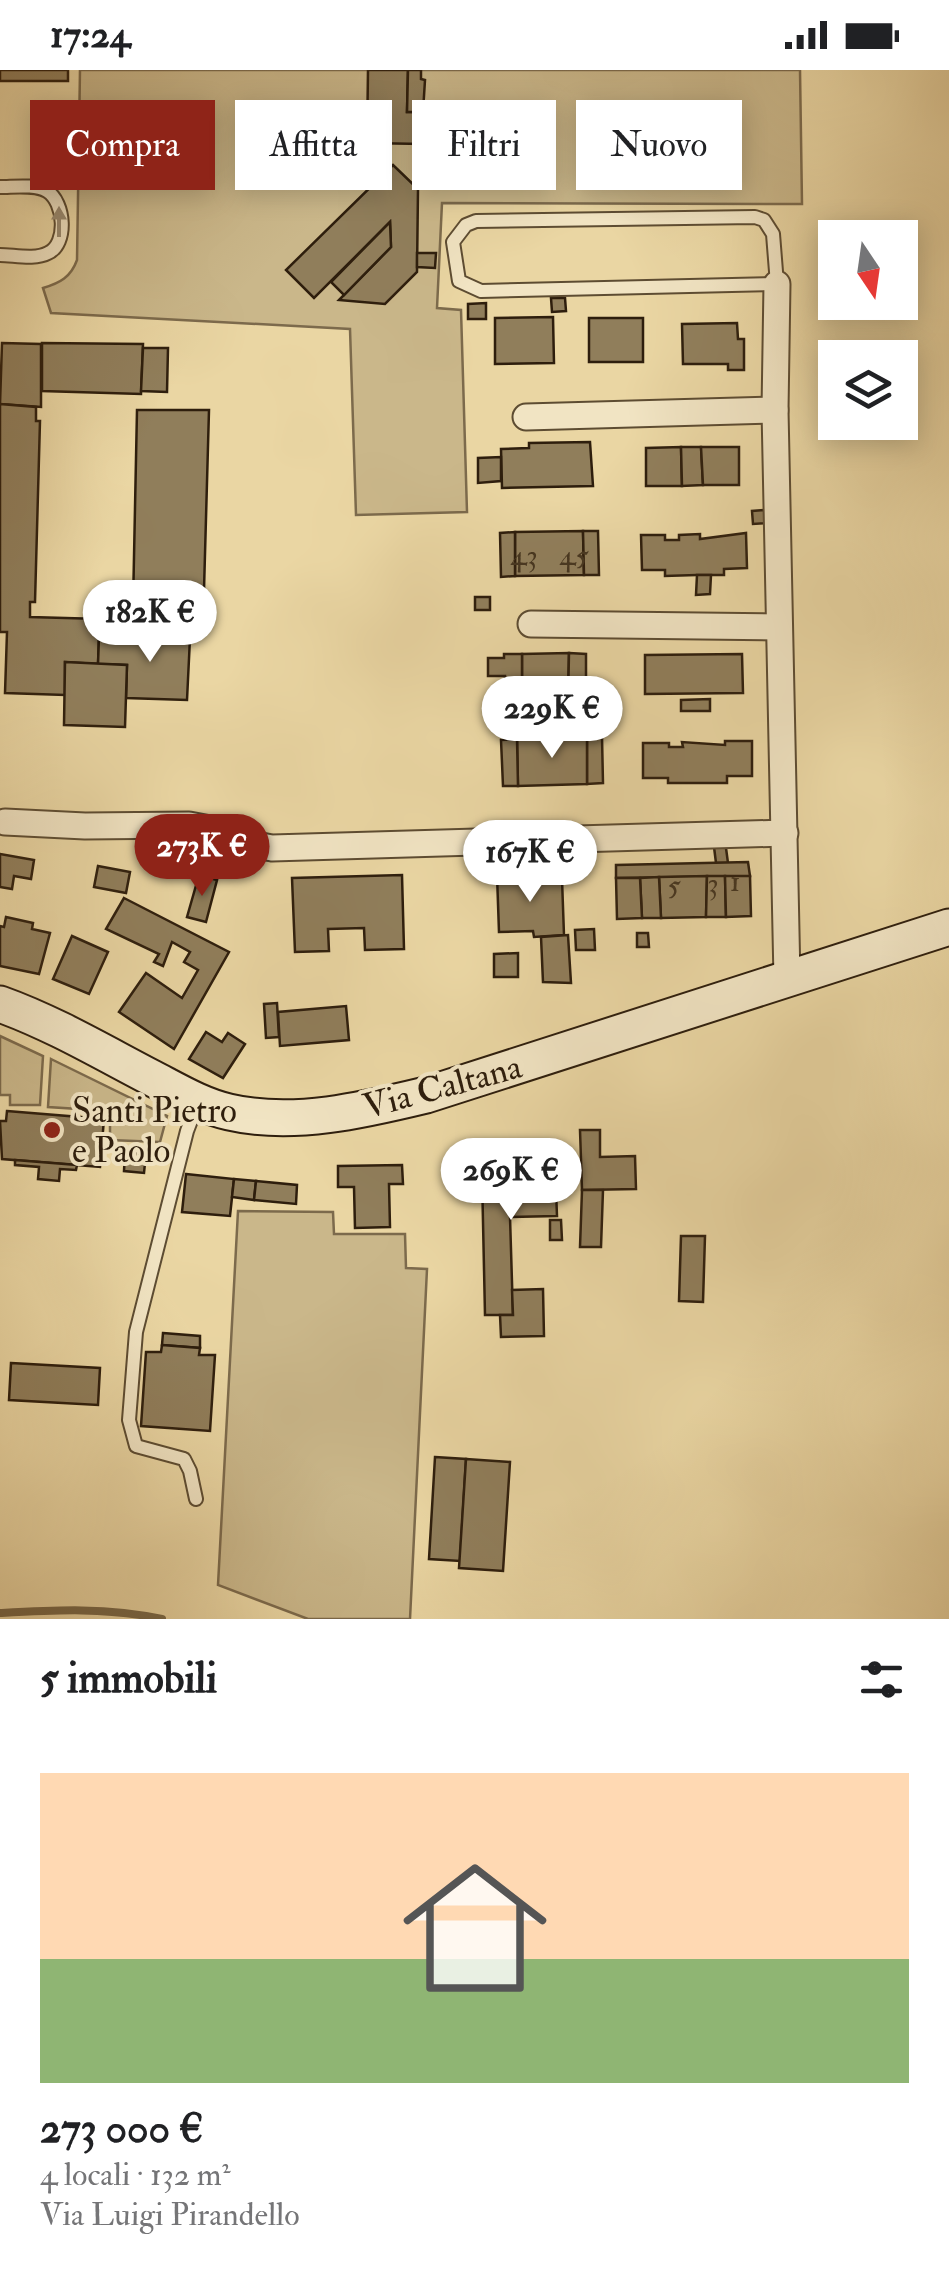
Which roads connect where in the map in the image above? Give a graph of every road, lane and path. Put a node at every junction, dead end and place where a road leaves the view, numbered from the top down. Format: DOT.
graph roads {
  1 [pos="0,186"];
  2 [pos="0,255"];
  3 [pos="776,284"];
  4 [pos="774,410"];
  5 [pos="526,417"];
  6 [pos="531,624"];
  7 [pos="779,627"];
  8 [pos="5,822"];
  9 [pos="785,833"];
  10 [pos="949,927"];
  11 [pos="787,980"];
  12 [pos="0,1004"];
  13 [pos="198,1101"];
  14 [pos="196,1499"];
  2 -- 1 [label="lane, one-way"];
  3 -- 3 [label="lane"];
  3 -- 4 [label="street"];
  4 -- 5 [label="street"];
  4 -- 7 [label="street"];
  6 -- 7 [label="street"];
  7 -- 9 [label="street"];
  8 -- 9 [label="street"];
  9 -- 11 [label="street"];
  10 -- 11 [label="main road, Via Caltana"];
  11 -- 13 [label="main road, Via Caltana"];
  12 -- 13 [label="main road, Via Caltana"];
  13 -- 14 [label="lane"];
}
